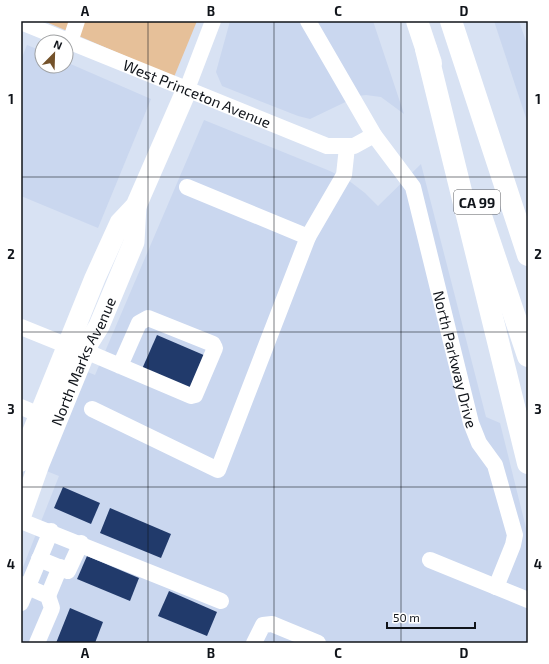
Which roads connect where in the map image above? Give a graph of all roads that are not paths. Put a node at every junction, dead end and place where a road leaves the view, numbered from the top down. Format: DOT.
graph roads {
  1 [pos="77,21"];
  2 [pos="213,21"];
  3 [pos="308,21"];
  4 [pos="417,21"];
  5 [pos="451,21"];
  6 [pos="21,22"];
  7 [pos="50,34"];
  8 [pos="73,34"];
  9 [pos="74,44"];
  10 [pos="459,45"];
  11 [pos="426,48"];
  12 [pos="187,89"];
  13 [pos="374,135"];
  14 [pos="347,147"];
  15 [pos="187,186"];
  16 [pos="136,206"];
  17 [pos="528,223"];
  18 [pos="308,237"];
  19 [pos="528,255"];
  20 [pos="21,327"];
  21 [pos="81,346"];
  22 [pos="528,356"];
  23 [pos="120,366"];
  24 [pos="21,407"];
  25 [pos="92,409"];
  26 [pos="40,415"];
  27 [pos="21,461"];
  28 [pos="528,463"];
  29 [pos="21,516"];
  30 [pos="21,521"];
  31 [pos="50,531"];
  32 [pos="81,543"];
  33 [pos="40,559"];
  34 [pos="430,560"];
  35 [pos="60,567"];
  36 [pos="24,585"];
  37 [pos="496,587"];
  38 [pos="48,596"];
  39 [pos="528,600"];
  40 [pos="221,601"];
  41 [pos="21,602"];
  42 [pos="37,643"];
  43 [pos="254,643"];
  44 [pos="318,643"];
  1 -- 8 [label="street"];
  2 -- 12 [label="street, North Marks Avenue"];
  3 -- 13 [label="street, North Parkway Drive"];
  4 -- 11 [label="highway, CA 99"];
  5 -- 10 [label="highway, CA 99"];
  6 -- 7 [label="street, West Princeton Avenue"];
  9 -- 12 [label="street, West Princeton Avenue"];
  10 -- 17 [label="highway"];
  10 -- 19 [label="highway, CA 99"];
  11 -- 22 [label="highway, CA 99"];
  11 -- 28 [label="highway"];
  12 -- 14 [label="street, West Princeton Avenue"];
  12 -- 16 [label="main road, North Marks Avenue"];
  13 -- 14 [label="street, West Princeton Avenue"];
  13 -- 37 [label="street, North Parkway Drive"];
  14 -- 18 [label="street"];
  15 -- 18 [label="street"];
  16 -- 21 [label="main road, North Marks Avenue"];
  16 -- 21 [label="main road, North Marks Avenue"];
  18 -- 25 [label="street"];
  20 -- 21 [label="street"];
  21 -- 23 [label="street"];
  21 -- 26 [label="main road, North Marks Avenue"];
  21 -- 29 [label="main road, North Marks Avenue"];
  23 -- 23 [label="street"];
  24 -- 26 [label="street"];
  26 -- 27 [label="main road, North Marks Avenue"];
  30 -- 31 [label="street"];
  31 -- 32 [label="street"];
  31 -- 33 [label="street"];
  32 -- 35 [label="street"];
  32 -- 40 [label="street"];
  33 -- 35 [label="street"];
  33 -- 36 [label="street"];
  34 -- 37 [label="street"];
  35 -- 38 [label="street"];
  36 -- 38 [label="street"];
  36 -- 41 [label="street"];
  37 -- 39 [label="street"];
  38 -- 42 [label="street"];
  43 -- 44 [label="street"];
}
